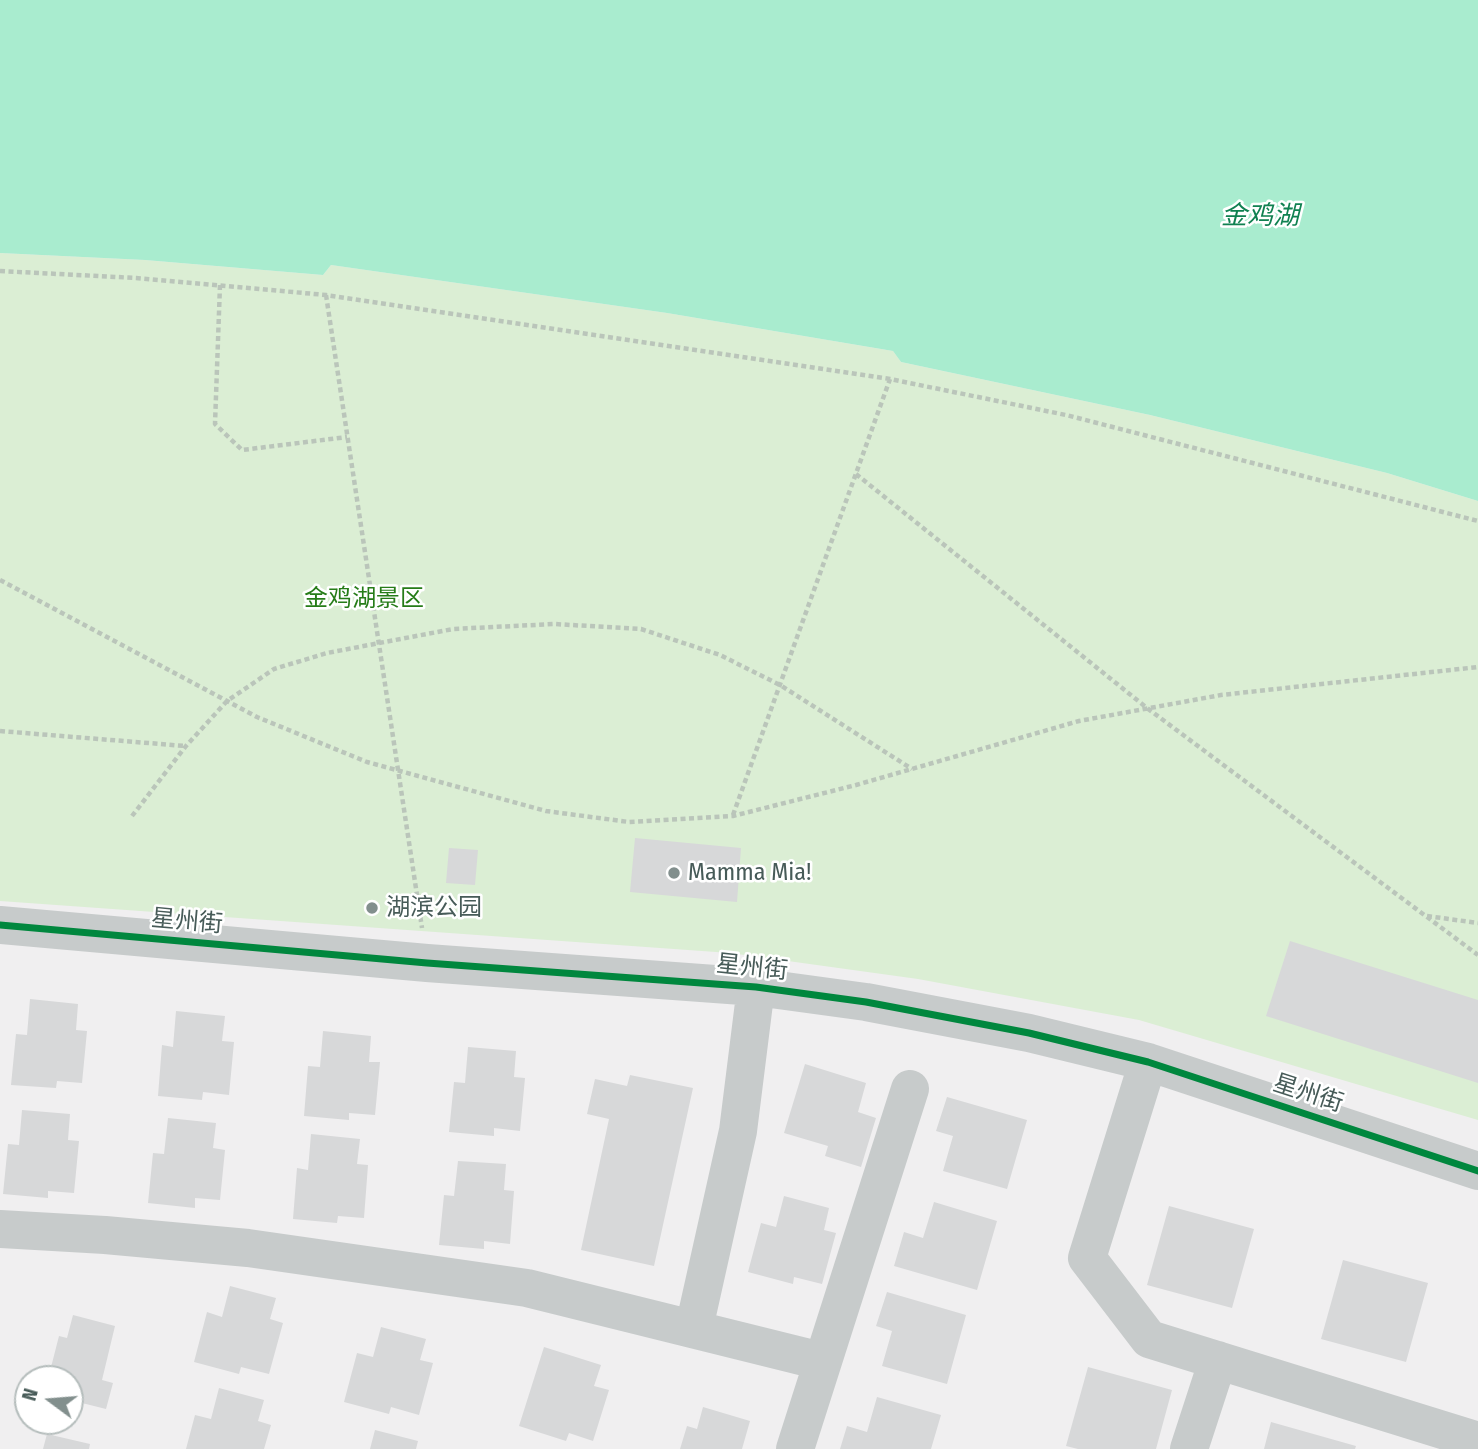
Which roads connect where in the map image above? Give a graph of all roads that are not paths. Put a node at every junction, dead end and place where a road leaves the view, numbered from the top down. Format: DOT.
graph roads {
  1 [pos="0,925"];
  2 [pos="756,987"];
  3 [pos="1148,1062"];
  4 [pos="910,1089"];
  5 [pos="1478,1171"];
  6 [pos="0,1230"];
  7 [pos="694,1328"];
  8 [pos="1218,1360"];
  9 [pos="821,1361"];
  10 [pos="1401,1434"];
  11 [pos="1478,1441"];
  12 [pos="795,1449"];
  13 [pos="1189,1449"];
  1 -- 2 [label="street, 星州街"];
  2 -- 3 [label="street, 星州街"];
  2 -- 7 [label="street"];
  3 -- 5 [label="street, 星州街"];
  3 -- 8 [label="street"];
  4 -- 9 [label="street"];
  6 -- 7 [label="street"];
  7 -- 9 [label="street"];
  8 -- 10 [label="street"];
  8 -- 13 [label="street"];
  9 -- 12 [label="street"];
  10 -- 11 [label="street"];
}
